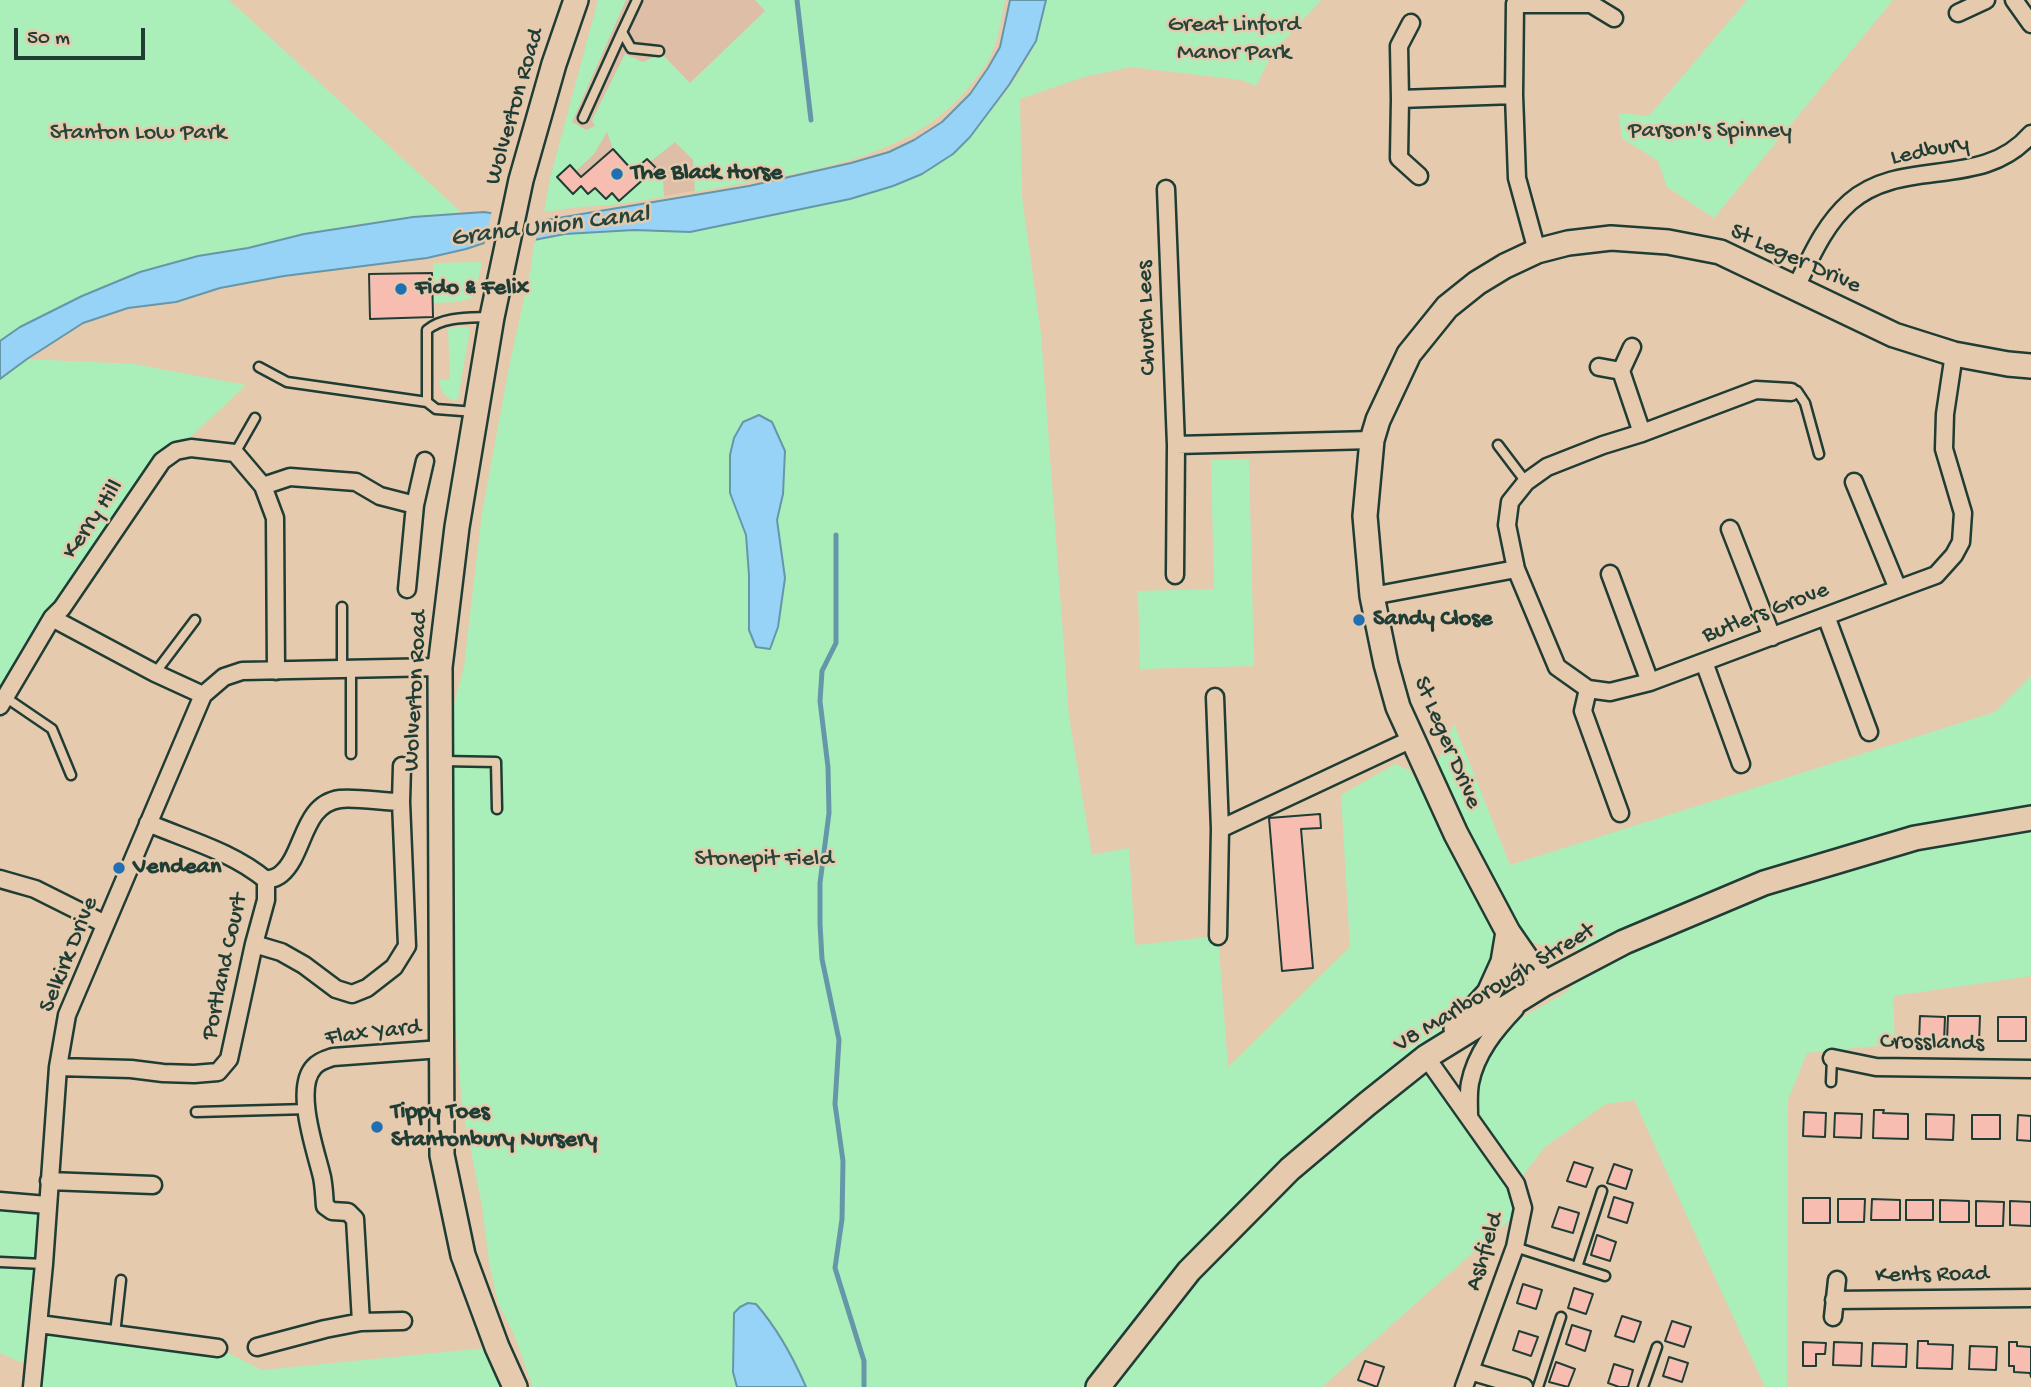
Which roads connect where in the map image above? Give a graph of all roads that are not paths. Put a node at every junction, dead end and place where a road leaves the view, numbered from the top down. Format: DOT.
graph roads {
  1 [pos="576,0"];
  2 [pos="637,0"];
  3 [pos="1986,0"];
  4 [pos="2014,0"];
  5 [pos="1514,2"];
  6 [pos="1958,13"];
  7 [pos="1614,18"];
  8 [pos="1411,23"];
  9 [pos="2031,24"];
  10 [pos="622,32"];
  11 [pos="659,51"];
  12 [pos="1514,95"];
  13 [pos="1400,99"];
  14 [pos="583,118"];
  15 [pos="2031,134"];
  16 [pos="1419,176"];
  17 [pos="1166,190"];
  18 [pos="1536,251"];
  19 [pos="1796,288"];
  20 [pos="492,317"];
  21 [pos="1632,346"];
  22 [pos="1954,354"];
  23 [pos="2031,366"];
  24 [pos="259,367"];
  25 [pos="1599,367"];
  26 [pos="1620,371"];
  27 [pos="1791,392"];
  28 [pos="427,402"];
  29 [pos="475,412"];
  30 [pos="255,418"];
  31 [pos="1642,433"];
  32 [pos="1372,440"];
  33 [pos="1176,445"];
  34 [pos="1498,445"];
  35 [pos="234,453"];
  36 [pos="1819,454"];
  37 [pos="425,461"];
  38 [pos="1526,482"];
  39 [pos="1854,482"];
  40 [pos="263,486"];
  41 [pos="415,505"];
  42 [pos="1730,529"];
  43 [pos="1516,569"];
  44 [pos="1610,574"];
  45 [pos="1175,575"];
  46 [pos="407,589"];
  47 [pos="1898,589"];
  48 [pos="1372,596"];
  49 [pos="342,607"];
  50 [pos="1826,616"];
  51 [pos="52,618"];
  52 [pos="195,620"];
  53 [pos="1772,637"];
  54 [pos="1704,662"];
  55 [pos="440,667"];
  56 [pos="347,669"];
  57 [pos="276,671"];
  58 [pos="155,673"];
  59 [pos="1650,682"];
  60 [pos="1588,689"];
  61 [pos="203,695"];
  62 [pos="1215,697"];
  63 [pos="3,701"];
  64 [pos="1869,732"];
  65 [pos="1412,739"];
  66 [pos="351,754"];
  67 [pos="439,761"];
  68 [pos="1741,764"];
  69 [pos="402,766"];
  70 [pos="71,775"];
  71 [pos="401,802"];
  72 [pos="497,809"];
  73 [pos="1620,813"];
  74 [pos="2031,818"];
  75 [pos="148,823"];
  76 [pos="1220,829"];
  77 [pos="0,879"];
  78 [pos="266,880"];
  79 [pos="105,924"];
  80 [pos="1508,932"];
  81 [pos="1218,936"];
  82 [pos="254,944"];
  83 [pos="1536,989"];
  84 [pos="441,1049"];
  85 [pos="1432,1053"];
  86 [pos="1832,1058"];
  87 [pos="58,1067"];
  88 [pos="2031,1069"];
  89 [pos="1831,1082"];
  90 [pos="308,1109"];
  91 [pos="196,1112"];
  92 [pos="1469,1116"];
  93 [pos="49,1181"];
  94 [pos="153,1185"];
  95 [pos="1602,1191"];
  96 [pos="0,1201"];
  97 [pos="47,1205"];
  98 [pos="1515,1247"];
  99 [pos="0,1262"];
  100 [pos="44,1264"];
  101 [pos="1577,1267"];
  102 [pos="1605,1276"];
  103 [pos="121,1280"];
  104 [pos="1837,1280"];
  105 [pos="2031,1297"];
  106 [pos="1834,1300"];
  107 [pos="1561,1317"];
  108 [pos="1833,1317"];
  109 [pos="403,1321"];
  110 [pos="361,1322"];
  111 [pos="39,1325"];
  112 [pos="115,1334"];
  113 [pos="257,1347"];
  114 [pos="1657,1347"];
  115 [pos="218,1348"];
  116 [pos="1470,1371"];
  117 [pos="32,1387"];
  118 [pos="515,1387"];
  119 [pos="1098,1387"];
  120 [pos="1465,1387"];
  121 [pos="1524,1387"];
  122 [pos="1538,1387"];
  123 [pos="1643,1387"];
  1 -- 20 [label="street, Wolverton Road"];
  2 -- 10 [label="lane"];
  3 -- 6 [label="street"];
  4 -- 9 [label="street"];
  5 -- 7 [label="street"];
  5 -- 12 [label="street"];
  8 -- 13 [label="street"];
  10 -- 11 [label="lane"];
  10 -- 14 [label="lane"];
  12 -- 13 [label="street"];
  12 -- 18 [label="street"];
  13 -- 16 [label="street"];
  15 -- 19 [label="street, Ledbury"];
  17 -- 33 [label="street, Church Lees"];
  18 -- 19 [label="street, St Leger Drive"];
  18 -- 32 [label="street, St Leger Drive"];
  19 -- 22 [label="street, St Leger Drive"];
  20 -- 28 [label="lane"];
  20 -- 29 [label="street, Wolverton Road"];
  21 -- 26 [label="street"];
  22 -- 23 [label="street, St Leger Drive"];
  22 -- 47 [label="street, Butlers Grove"];
  24 -- 28 [label="lane"];
  25 -- 26 [label="street"];
  26 -- 31 [label="street"];
  27 -- 31 [label="street"];
  27 -- 36 [label="lane"];
  28 -- 29 [label="lane"];
  29 -- 55 [label="street, Wolverton Road"];
  30 -- 35 [label="lane"];
  31 -- 38 [label="street"];
  32 -- 33 [label="street"];
  32 -- 48 [label="street, St Leger Drive"];
  33 -- 45 [label="street, Church Lees"];
  34 -- 38 [label="lane"];
  35 -- 40 [label="street"];
  35 -- 51 [label="street, Kerry Hill"];
  37 -- 41 [label="street"];
  38 -- 43 [label="street"];
  39 -- 47 [label="street"];
  40 -- 41 [label="street"];
  40 -- 57 [label="street"];
  41 -- 46 [label="street"];
  42 -- 53 [label="street"];
  43 -- 48 [label="street"];
  43 -- 60 [label="street"];
  44 -- 59 [label="street"];
  47 -- 50 [label="street, Butlers Grove"];
  48 -- 65 [label="street, St Leger Drive"];
  49 -- 56 [label="lane"];
  50 -- 53 [label="street, Butlers Grove"];
  50 -- 64 [label="street"];
  51 -- 58 [label="street"];
  51 -- 63 [label="street, Kerry Hill"];
  52 -- 58 [label="lane"];
  53 -- 54 [label="street, Butlers Grove"];
  54 -- 59 [label="street, Butlers Grove"];
  54 -- 68 [label="street"];
  55 -- 56 [label="street"];
  55 -- 67 [label="street, Wolverton Road"];
  56 -- 57 [label="street"];
  56 -- 66 [label="lane"];
  57 -- 61 [label="street"];
  58 -- 61 [label="street"];
  59 -- 60 [label="street, Butlers Grove"];
  60 -- 73 [label="street"];
  61 -- 75 [label="street, Selkirk Drive"];
  62 -- 76 [label="street"];
  63 -- 70 [label="lane"];
  65 -- 76 [label="street"];
  65 -- 80 [label="street, St Leger Drive"];
  67 -- 72 [label="lane"];
  67 -- 84 [label="street, Wolverton Road"];
  69 -- 71 [label="street"];
  71 -- 78 [label="street"];
  71 -- 82 [label="street"];
  74 -- 83 [label="street, V8 Marlborough Street"];
  75 -- 78 [label="street, Portland Court"];
  75 -- 79 [label="street, Selkirk Drive"];
  76 -- 81 [label="street"];
  77 -- 79 [label="street"];
  78 -- 82 [label="street, Portland Court"];
  79 -- 87 [label="street, Selkirk Drive"];
  80 -- 83 [label="street, St Leger Drive"];
  80 -- 85 [label="street"];
  82 -- 87 [label="street, Portland Court"];
  83 -- 85 [label="street, V8 Marlborough Street"];
  83 -- 92 [label="street"];
  84 -- 90 [label="street, Flax Yard"];
  84 -- 118 [label="street, Wolverton Road"];
  85 -- 92 [label="street, Ashfield"];
  85 -- 119 [label="street, V8 Marlborough Street"];
  86 -- 88 [label="street, Crosslands"];
  86 -- 89 [label="lane"];
  87 -- 93 [label="street, Selkirk Drive"];
  90 -- 91 [label="lane"];
  90 -- 110 [label="street, Flax Yard"];
  92 -- 98 [label="street, Ashfield"];
  93 -- 94 [label="street"];
  93 -- 97 [label="street, Selkirk Drive"];
  95 -- 101 [label="lane"];
  96 -- 97 [label="street"];
  97 -- 100 [label="street, Selkirk Drive"];
  98 -- 101 [label="lane"];
  98 -- 116 [label="street, Ashfield"];
  99 -- 100 [label="lane"];
  100 -- 111 [label="street, Selkirk Drive"];
  101 -- 102 [label="lane"];
  103 -- 112 [label="lane"];
  104 -- 106 [label="street"];
  105 -- 106 [label="street, Kents Road"];
  106 -- 108 [label="street"];
  107 -- 122 [label="lane"];
  109 -- 110 [label="street"];
  110 -- 113 [label="street"];
  111 -- 112 [label="street"];
  111 -- 117 [label="street, Selkirk Drive"];
  112 -- 115 [label="street"];
  114 -- 123 [label="lane"];
  116 -- 120 [label="street, Ashfield"];
  116 -- 121 [label="street"];
}
